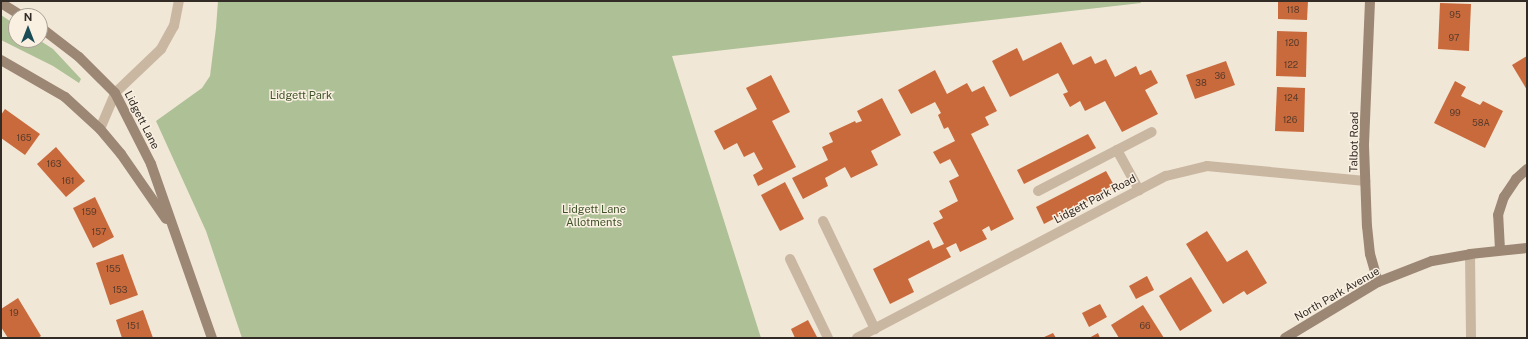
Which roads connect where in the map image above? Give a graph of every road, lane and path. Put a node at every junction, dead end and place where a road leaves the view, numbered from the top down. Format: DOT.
graph roads {
  1 [pos="179,1"];
  2 [pos="1370,1"];
  3 [pos="48,33"];
  4 [pos="1,60"];
  5 [pos="115,93"];
  6 [pos="100,129"];
  7 [pos="1152,132"];
  8 [pos="1117,150"];
  9 [pos="1527,169"];
  10 [pos="1365,181"];
  11 [pos="1038,190"];
  12 [pos="1139,190"];
  13 [pos="823,222"];
  14 [pos="173,228"];
  15 [pos="1527,248"];
  16 [pos="1500,250"];
  17 [pos="1470,254"];
  18 [pos="790,258"];
  19 [pos="1378,282"];
  20 [pos="874,329"];
  21 [pos="212,338"];
  22 [pos="828,338"];
  23 [pos="857,338"];
  24 [pos="1285,338"];
  25 [pos="1471,338"];
  1 -- 5 [label="street"];
  2 -- 10 [label="street, Talbot Road"];
  3 -- 5 [label="street, Lidgett Lane"];
  4 -- 6 [label="street, Lidgett Lane"];
  5 -- 6 [label="street"];
  5 -- 14 [label="street, Lidgett Lane"];
  6 -- 14 [label="street, Lidgett Lane"];
  7 -- 8 [label="street"];
  8 -- 11 [label="street"];
  8 -- 12 [label="street"];
  9 -- 16 [label="street"];
  10 -- 12 [label="street, Lidgett Park Road"];
  10 -- 19 [label="street, Talbot Road"];
  12 -- 20 [label="street, Lidgett Park Road"];
  13 -- 20 [label="street"];
  14 -- 21 [label="street, Lidgett Lane"];
  15 -- 16 [label="street"];
  16 -- 17 [label="street, North Park Avenue"];
  17 -- 19 [label="street, North Park Avenue"];
  17 -- 25 [label="street"];
  18 -- 22 [label="street"];
  19 -- 24 [label="street, North Park Avenue"];
  20 -- 23 [label="street, Lidgett Park Road"];
}
